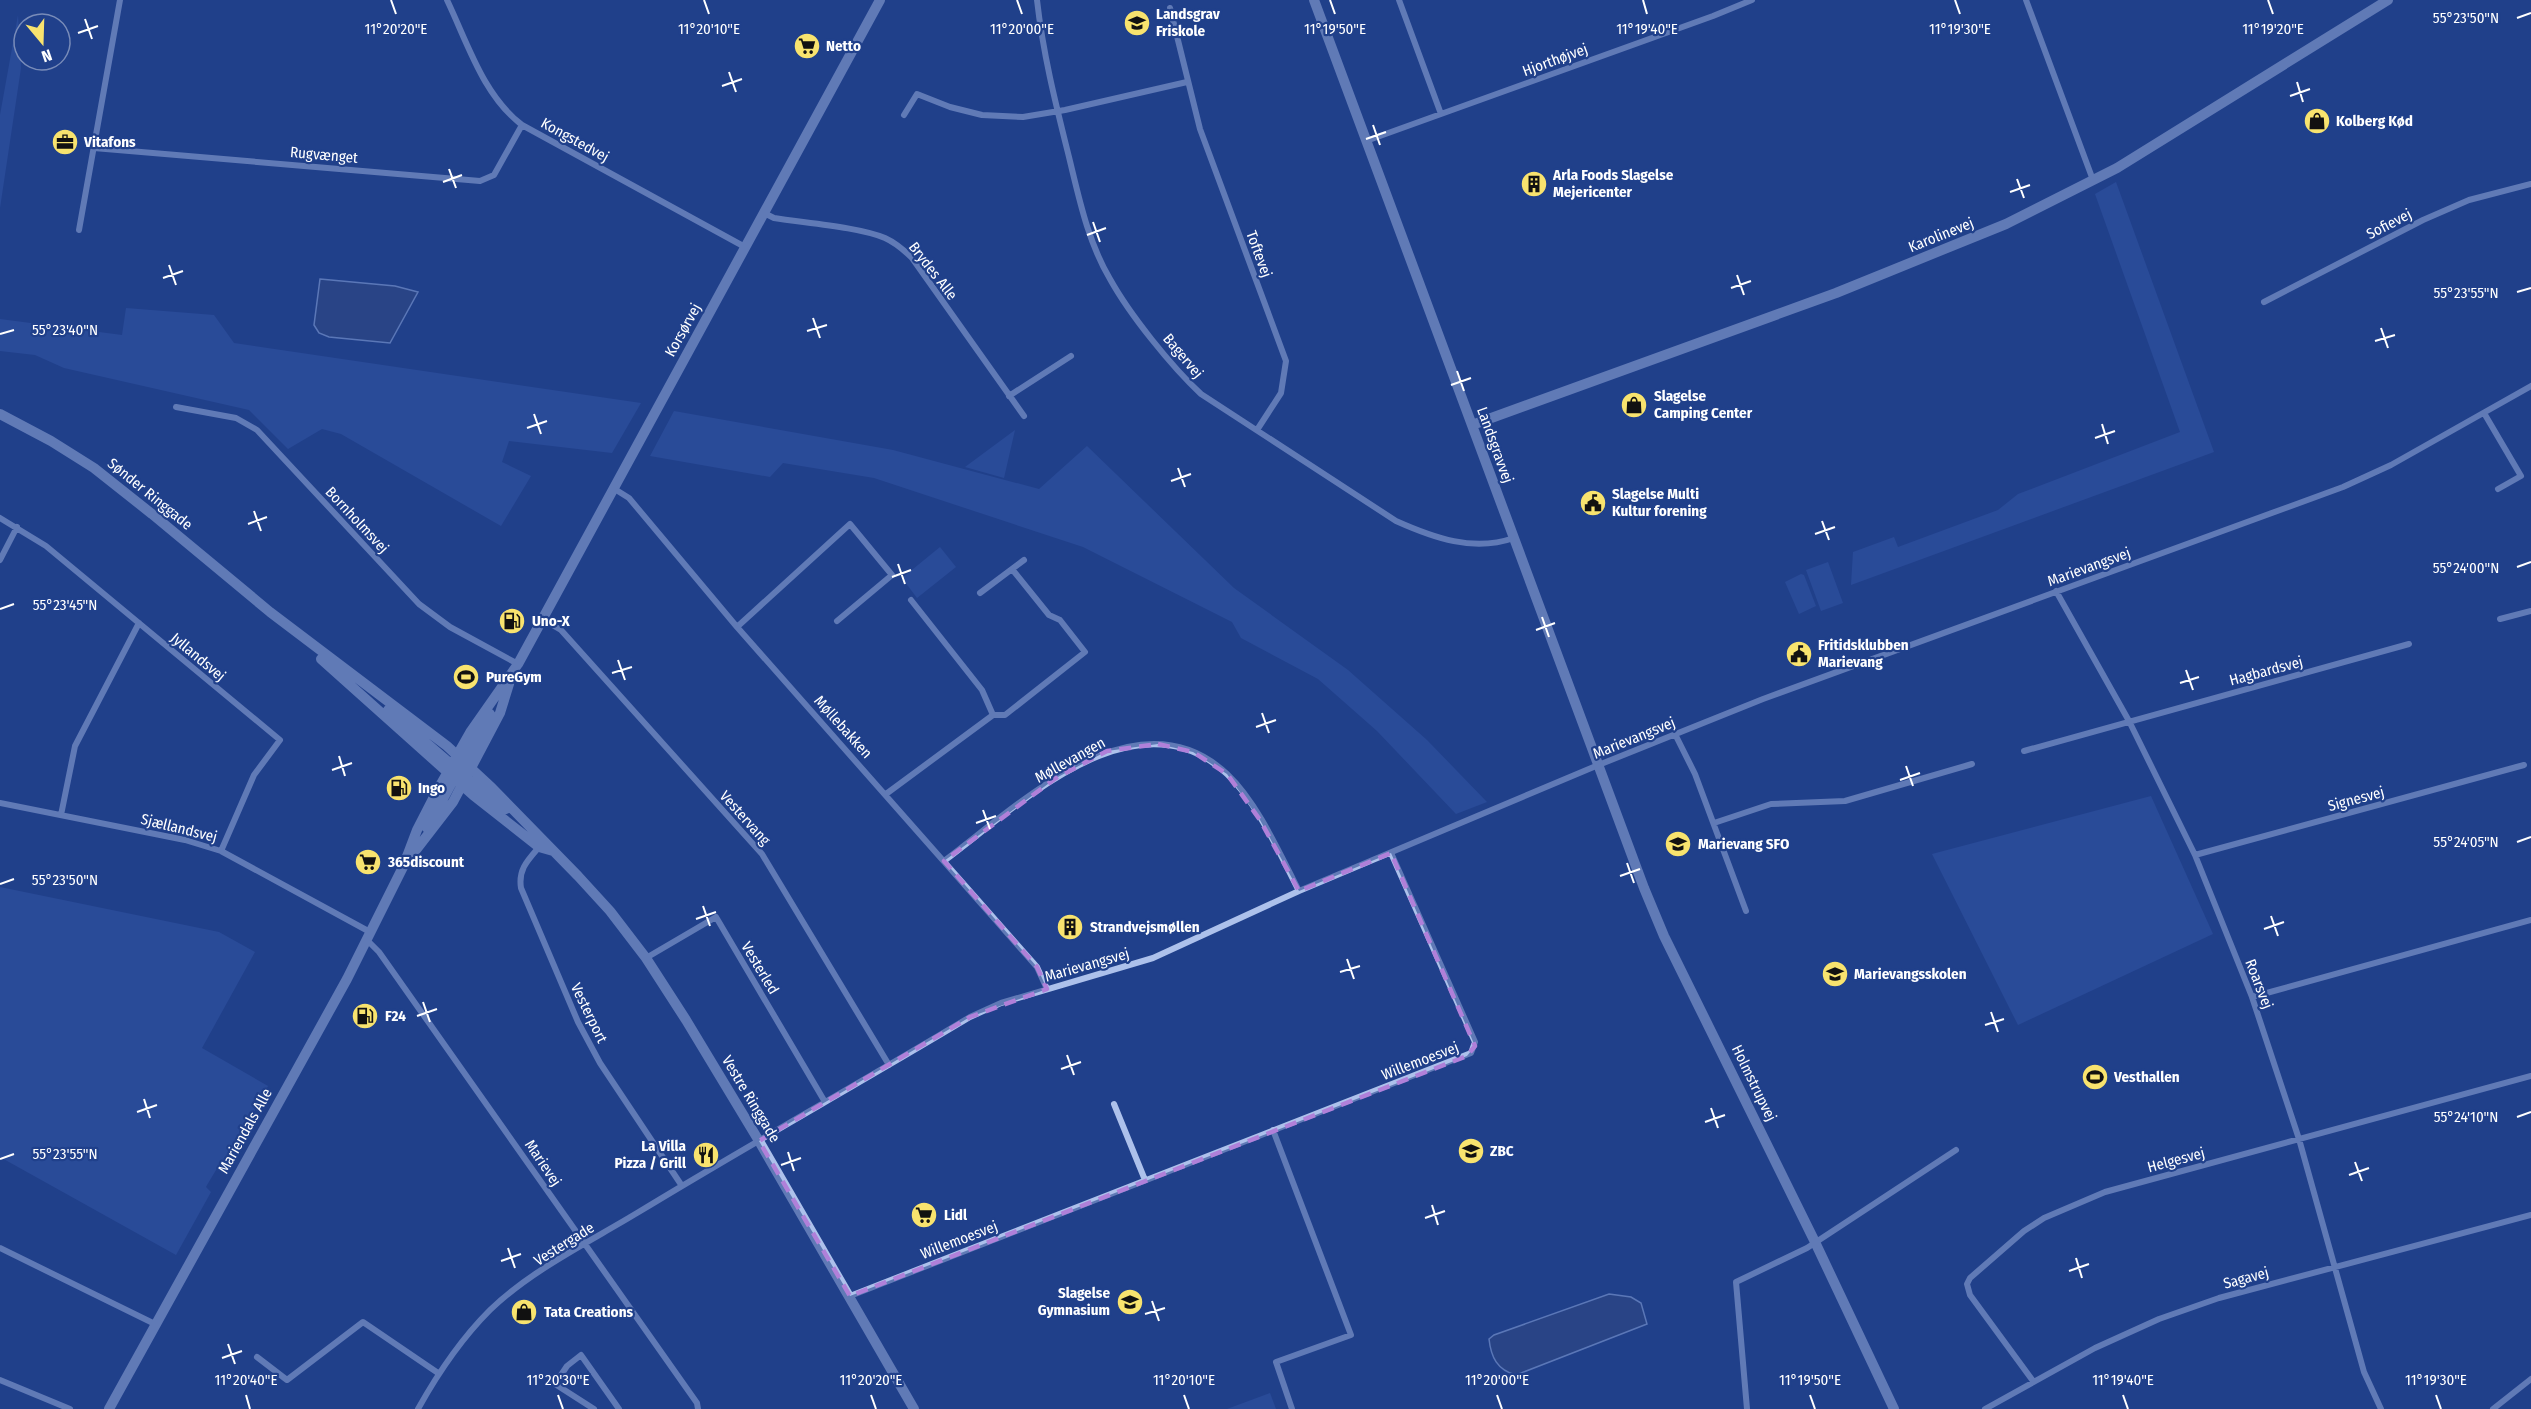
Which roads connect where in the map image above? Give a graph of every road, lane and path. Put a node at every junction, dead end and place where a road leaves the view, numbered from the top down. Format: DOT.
graph roads {
  1 [pos="120,0"];
  2 [pos="447,0"];
  3 [pos="880,0"];
  4 [pos="1037,0"];
  5 [pos="1314,0"];
  6 [pos="1400,0"];
  7 [pos="1752,0"];
  8 [pos="2026,0"];
  9 [pos="2388,0"];
  10 [pos="1170,8"];
  11 [pos="1187,82"];
  12 [pos="1057,112"];
  13 [pos="1441,114"];
  14 [pos="904,115"];
  15 [pos="522,125"];
  16 [pos="1366,141"];
  17 [pos="94,148"];
  18 [pos="2093,181"];
  19 [pos="2531,183"];
  20 [pos="764,213"];
  21 [pos="79,230"];
  22 [pos="745,247"];
  23 [pos="2264,302"];
  24 [pos="1071,356"];
  25 [pos="2531,386"];
  26 [pos="1009,396"];
  27 [pos="176,407"];
  28 [pos="2484,413"];
  29 [pos="0,414"];
  30 [pos="1024,416"];
  31 [pos="1472,425"];
  32 [pos="1257,430"];
  33 [pos="613,488"];
  34 [pos="2498,489"];
  35 [pos="0,518"];
  36 [pos="17,527"];
  37 [pos="1514,538"];
  38 [pos="0,560"];
  39 [pos="1024,560"];
  40 [pos="1012,569"];
  41 [pos="2056,591"];
  42 [pos="980,593"];
  43 [pos="911,600"];
  44 [pos="2531,610"];
  45 [pos="270,612"];
  46 [pos="542,619"];
  47 [pos="2500,619"];
  48 [pos="837,621"];
  49 [pos="139,623"];
  50 [pos="737,627"];
  51 [pos="2409,644"];
  52 [pos="518,664"];
  53 [pos="993,715"];
  54 [pos="2129,721"];
  55 [pos="1675,734"];
  56 [pos="2024,751"];
  57 [pos="1972,764"];
  58 [pos="2524,765"];
  59 [pos="1596,766"];
  60 [pos="459,771"];
  61 [pos="886,794"];
  62 [pos="0,802"];
  63 [pos="61,815"];
  64 [pos="1714,823"];
  65 [pos="542,844"];
  66 [pos="222,851"];
  67 [pos="1391,852"];
  68 [pos="2195,855"];
  69 [pos="944,861"];
  70 [pos="403,867"];
  71 [pos="1299,891"];
  72 [pos="1746,910"];
  73 [pos="2531,920"];
  74 [pos="368,936"];
  75 [pos="646,958"];
  76 [pos="1047,989"];
  77 [pos="2252,997"];
  78 [pos="889,1065"];
  79 [pos="2531,1076"];
  80 [pos="825,1102"];
  81 [pos="1114,1104"];
  82 [pos="1273,1130"];
  83 [pos="2299,1139"];
  84 [pos="759,1141"];
  85 [pos="1956,1150"];
  86 [pos="1145,1180"];
  87 [pos="682,1185"];
  88 [pos="2531,1215"];
  89 [pos="1815,1242"];
  90 [pos="584,1245"];
  91 [pos="0,1248"];
  92 [pos="2335,1266"];
  93 [pos="849,1296"];
  94 [pos="157,1325"];
  95 [pos="257,1357"];
  96 [pos="438,1373"];
  97 [pos="2531,1379"];
  98 [pos="0,1380"];
  99 [pos="2033,1382"];
  100 [pos="698,1406"];
  101 [pos="70,1409"];
  102 [pos="109,1409"];
  103 [pos="418,1409"];
  104 [pos="594,1409"];
  105 [pos="619,1409"];
  106 [pos="914,1409"];
  107 [pos="1292,1409"];
  108 [pos="1747,1409"];
  109 [pos="1894,1409"];
  110 [pos="1985,1409"];
  111 [pos="2381,1409"];
  112 [pos="2493,1409"];
  1 -- 17 [label="street"];
  2 -- 15 [label="street, Kongstedvej"];
  3 -- 20 [label="street, Korsørvej"];
  4 -- 12 [label="street, Bagervej"];
  5 -- 16 [label="street, Landsgravvej"];
  6 -- 13 [label="street"];
  7 -- 13 [label="street, Hjorthøjvej"];
  8 -- 18 [label="street"];
  9 -- 18 [label="street, Karolinevej"];
  10 -- 11 [label="street, Toftevej"];
  11 -- 12 [label="street"];
  11 -- 32 [label="street, Toftevej"];
  12 -- 14 [label="street"];
  12 -- 32 [label="street, Bagervej"];
  13 -- 16 [label="street, Hjorthøjvej"];
  15 -- 17 [label="street, Rugvænget"];
  15 -- 22 [label="street, Kongstedvej"];
  16 -- 31 [label="street, Landsgravvej"];
  17 -- 21 [label="street"];
  18 -- 31 [label="street, Karolinevej"];
  19 -- 23 [label="street, Sofievej"];
  20 -- 22 [label="street, Korsørvej"];
  20 -- 26 [label="street, Brydes Alle"];
  22 -- 33 [label="street, Korsørvej"];
  24 -- 26 [label="street"];
  25 -- 28 [label="street, Marievangsvej"];
  26 -- 30 [label="street, Brydes Alle"];
  27 -- 52 [label="street, Bornholmsvej"];
  28 -- 34 [label="street"];
  28 -- 41 [label="street, Marievangsvej"];
  29 -- 45 [label="street, Sønder Ringgade"];
  31 -- 37 [label="street, Landsgravvej"];
  32 -- 37 [label="street, Bagervej"];
  33 -- 46 [label="street, Korsørvej"];
  33 -- 50 [label="street, Møllebakken"];
  35 -- 36 [label="street, Jyllandsvej"];
  36 -- 38 [label="street"];
  36 -- 49 [label="street, Jyllandsvej"];
  37 -- 59 [label="street, Landsgravvej"];
  39 -- 40 [label="street"];
  40 -- 42 [label="street"];
  40 -- 53 [label="street"];
  41 -- 54 [label="street, Roarsvej"];
  41 -- 55 [label="street, Marievangsvej"];
  43 -- 53 [label="street"];
  44 -- 47 [label="street"];
  45 -- 60 [label="street, Sønder Ringgade"];
  45 -- 60 [label="street, Sønder Ringgade"];
  46 -- 52 [label="street, Korsørvej"];
  46 -- 78 [label="street, Vestervang"];
  48 -- 50 [label="street"];
  49 -- 63 [label="street"];
  49 -- 66 [label="street, Jyllandsvej"];
  50 -- 61 [label="street, Møllebakken"];
  51 -- 54 [label="street, Hagbardsvej"];
  52 -- 60 [label="street, Korsørvej"];
  53 -- 61 [label="street"];
  54 -- 56 [label="street, Hagbardsvej"];
  54 -- 68 [label="street, Roarsvej"];
  55 -- 59 [label="street, Marievangsvej"];
  55 -- 64 [label="street"];
  57 -- 64 [label="street"];
  58 -- 68 [label="street, Signesvej"];
  59 -- 67 [label="street, Marievangsvej"];
  59 -- 89 [label="street, Holmstrupvej"];
  60 -- 65 [label="street, Vestre Ringgade"];
  60 -- 65 [label="street, Vestre Ringgade"];
  60 -- 70 [label="street, Mariendals Alle"];
  60 -- 70 [label="street, Mariendals Alle"];
  61 -- 69 [label="street, Møllebakken"];
  62 -- 63 [label="street, Sjællandsvej"];
  63 -- 66 [label="street, Sjællandsvej"];
  64 -- 72 [label="street"];
  65 -- 75 [label="street, Vestre Ringgade"];
  65 -- 87 [label="street, Vesterport"];
  66 -- 74 [label="street, Sjællandsvej"];
  67 -- 71 [label="street, Marievangsvej"];
  67 -- 82 [label="street, Willemoesvej"];
  68 -- 77 [label="street, Roarsvej"];
  69 -- 71 [label="street, Møllevangen"];
  69 -- 76 [label="street, Møllebakken"];
  70 -- 74 [label="street, Mariendals Alle"];
  71 -- 76 [label="street, Marievangsvej"];
  73 -- 77 [label="street"];
  74 -- 90 [label="street, Marievej"];
  74 -- 94 [label="street, Mariendals Alle"];
  75 -- 80 [label="street, Vesterled"];
  75 -- 84 [label="street, Vestre Ringgade"];
  76 -- 78 [label="street, Marievangsvej"];
  77 -- 83 [label="street, Roarsvej"];
  78 -- 80 [label="street, Marievangsvej"];
  79 -- 83 [label="street, Helgesvej"];
  80 -- 84 [label="street, Marievangsvej"];
  81 -- 86 [label="street"];
  82 -- 86 [label="street, Willemoesvej"];
  82 -- 107 [label="street"];
  83 -- 92 [label="street, Roarsvej"];
  83 -- 99 [label="street, Helgesvej"];
  84 -- 87 [label="street, Vestergade"];
  84 -- 93 [label="street, Vestre Ringgade"];
  85 -- 89 [label="street"];
  86 -- 93 [label="street, Willemoesvej"];
  87 -- 90 [label="street, Vestergade"];
  88 -- 92 [label="street, Sagavej"];
  89 -- 108 [label="street"];
  89 -- 109 [label="street, Holmstrupvej"];
  90 -- 96 [label="street, Vestergade"];
  90 -- 100 [label="street, Marievej"];
  91 -- 94 [label="street"];
  92 -- 99 [label="street, Sagavej"];
  92 -- 111 [label="street, Roarsvej"];
  93 -- 106 [label="street, Vestre Ringgade"];
  94 -- 102 [label="street, Mariendals Alle"];
  95 -- 96 [label="street"];
  96 -- 103 [label="street, Vestergade"];
  97 -- 112 [label="street"];
  98 -- 101 [label="street"];
  99 -- 110 [label="street, Sagavej"];
  104 -- 105 [label="street"];
}
